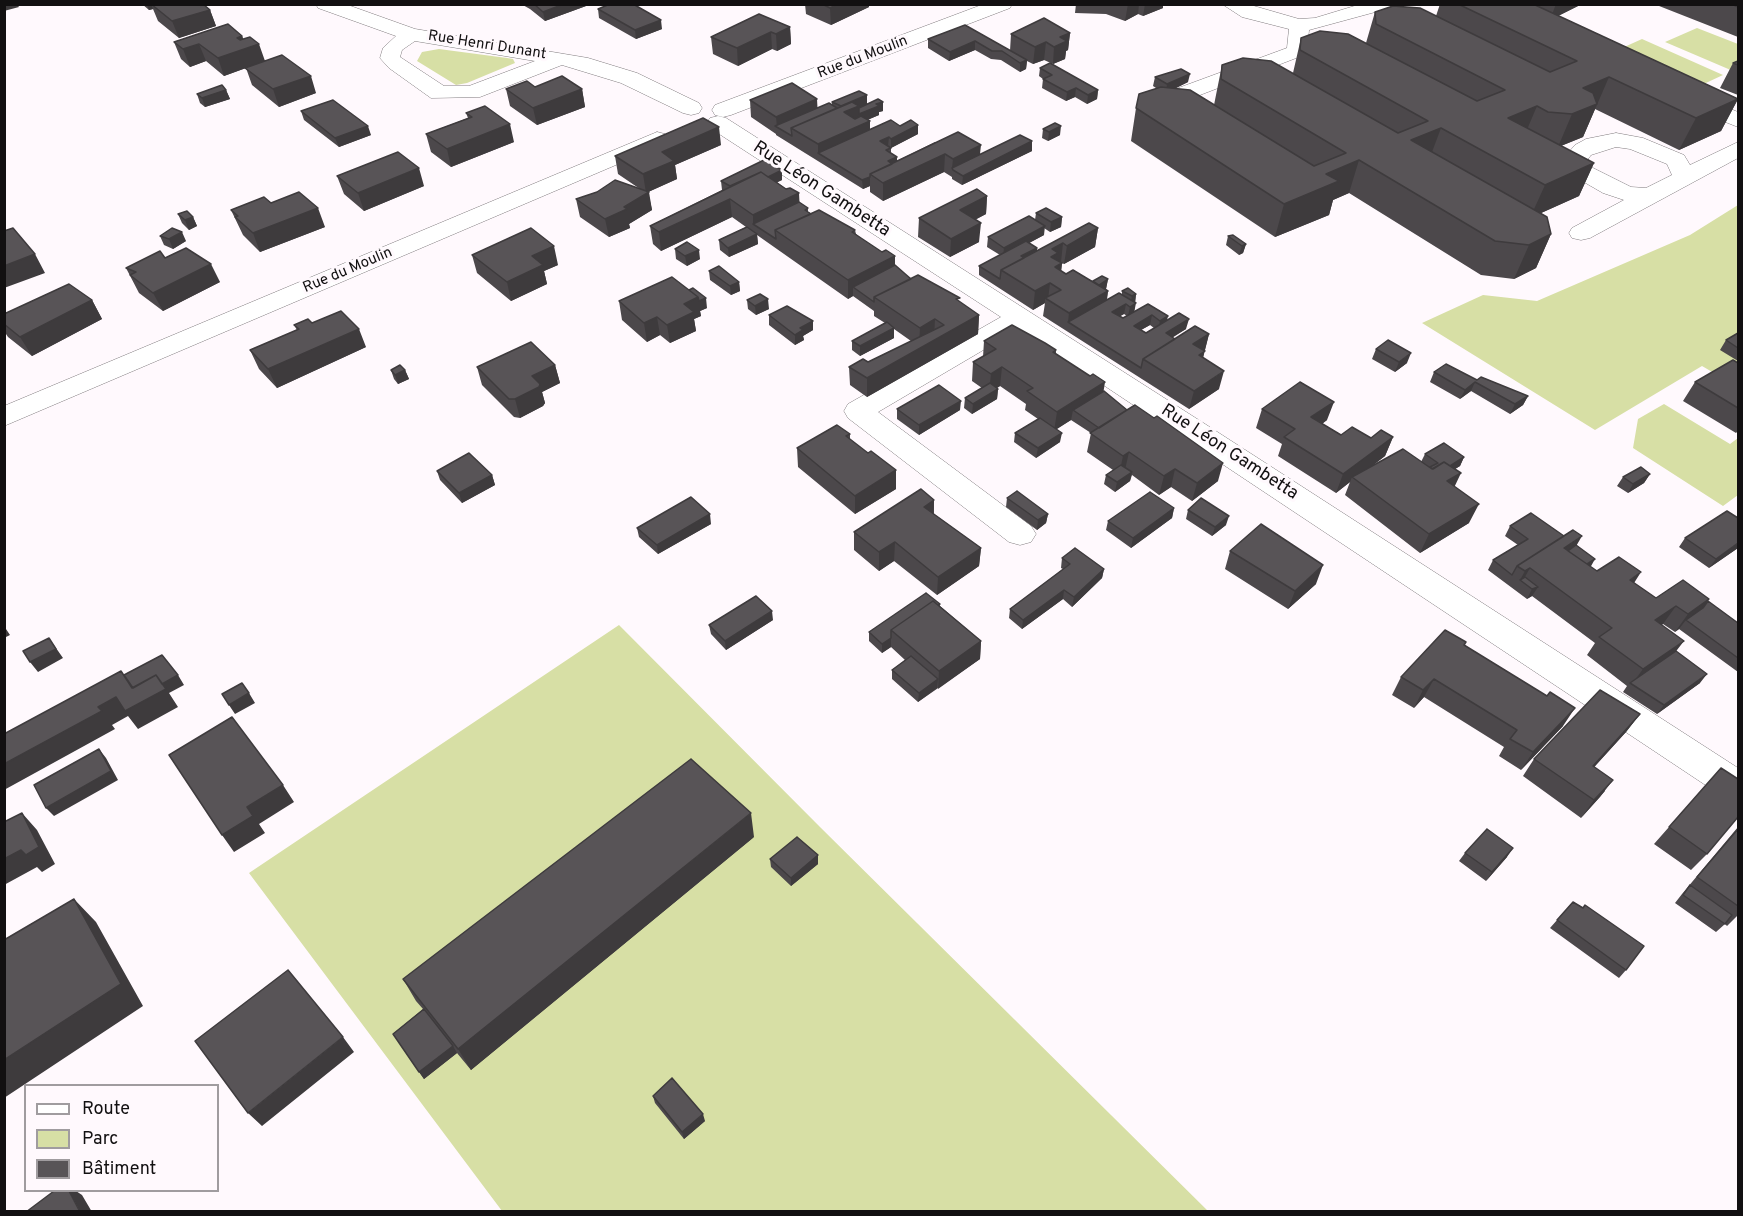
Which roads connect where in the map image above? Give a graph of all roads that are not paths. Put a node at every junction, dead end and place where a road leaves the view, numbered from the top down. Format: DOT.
graph roads {
  1 [pos="325,4"];
  2 [pos="1003,4"];
  3 [pos="1231,4"];
  4 [pos="1383,4"];
  5 [pos="1299,25"];
  6 [pos="411,34"];
  7 [pos="562,58"];
  8 [pos="1665,88"];
  9 [pos="706,117"];
  10 [pos="1200,120"];
  11 [pos="1738,120"];
  12 [pos="1738,149"];
  13 [pos="1685,177"];
  14 [pos="1651,196"];
  15 [pos="1581,233"];
  16 [pos="1019,318"];
  17 [pos="4,417"];
  18 [pos="1020,534"];
  19 [pos="1738,787"];
  1 -- 6 [label="street, Rue Henri Dunant"];
  2 -- 9 [label="street, Rue du Moulin"];
  3 -- 5 [label="street"];
  4 -- 5 [label="street"];
  5 -- 10 [label="street"];
  6 -- 7 [label="street, Rue Henri Dunant"];
  6 -- 7 [label="street, Rue Henri Dunant"];
  7 -- 9 [label="street, Rue Henri Dunant"];
  8 -- 11 [label="street"];
  9 -- 16 [label="street, Rue Léon Gambetta"];
  9 -- 17 [label="street, Rue du Moulin"];
  12 -- 13 [label="street"];
  13 -- 14 [label="street"];
  13 -- 14 [label="street"];
  14 -- 15 [label="street"];
  16 -- 18 [label="street"];
  16 -- 19 [label="street, Rue Léon Gambetta"];
}
